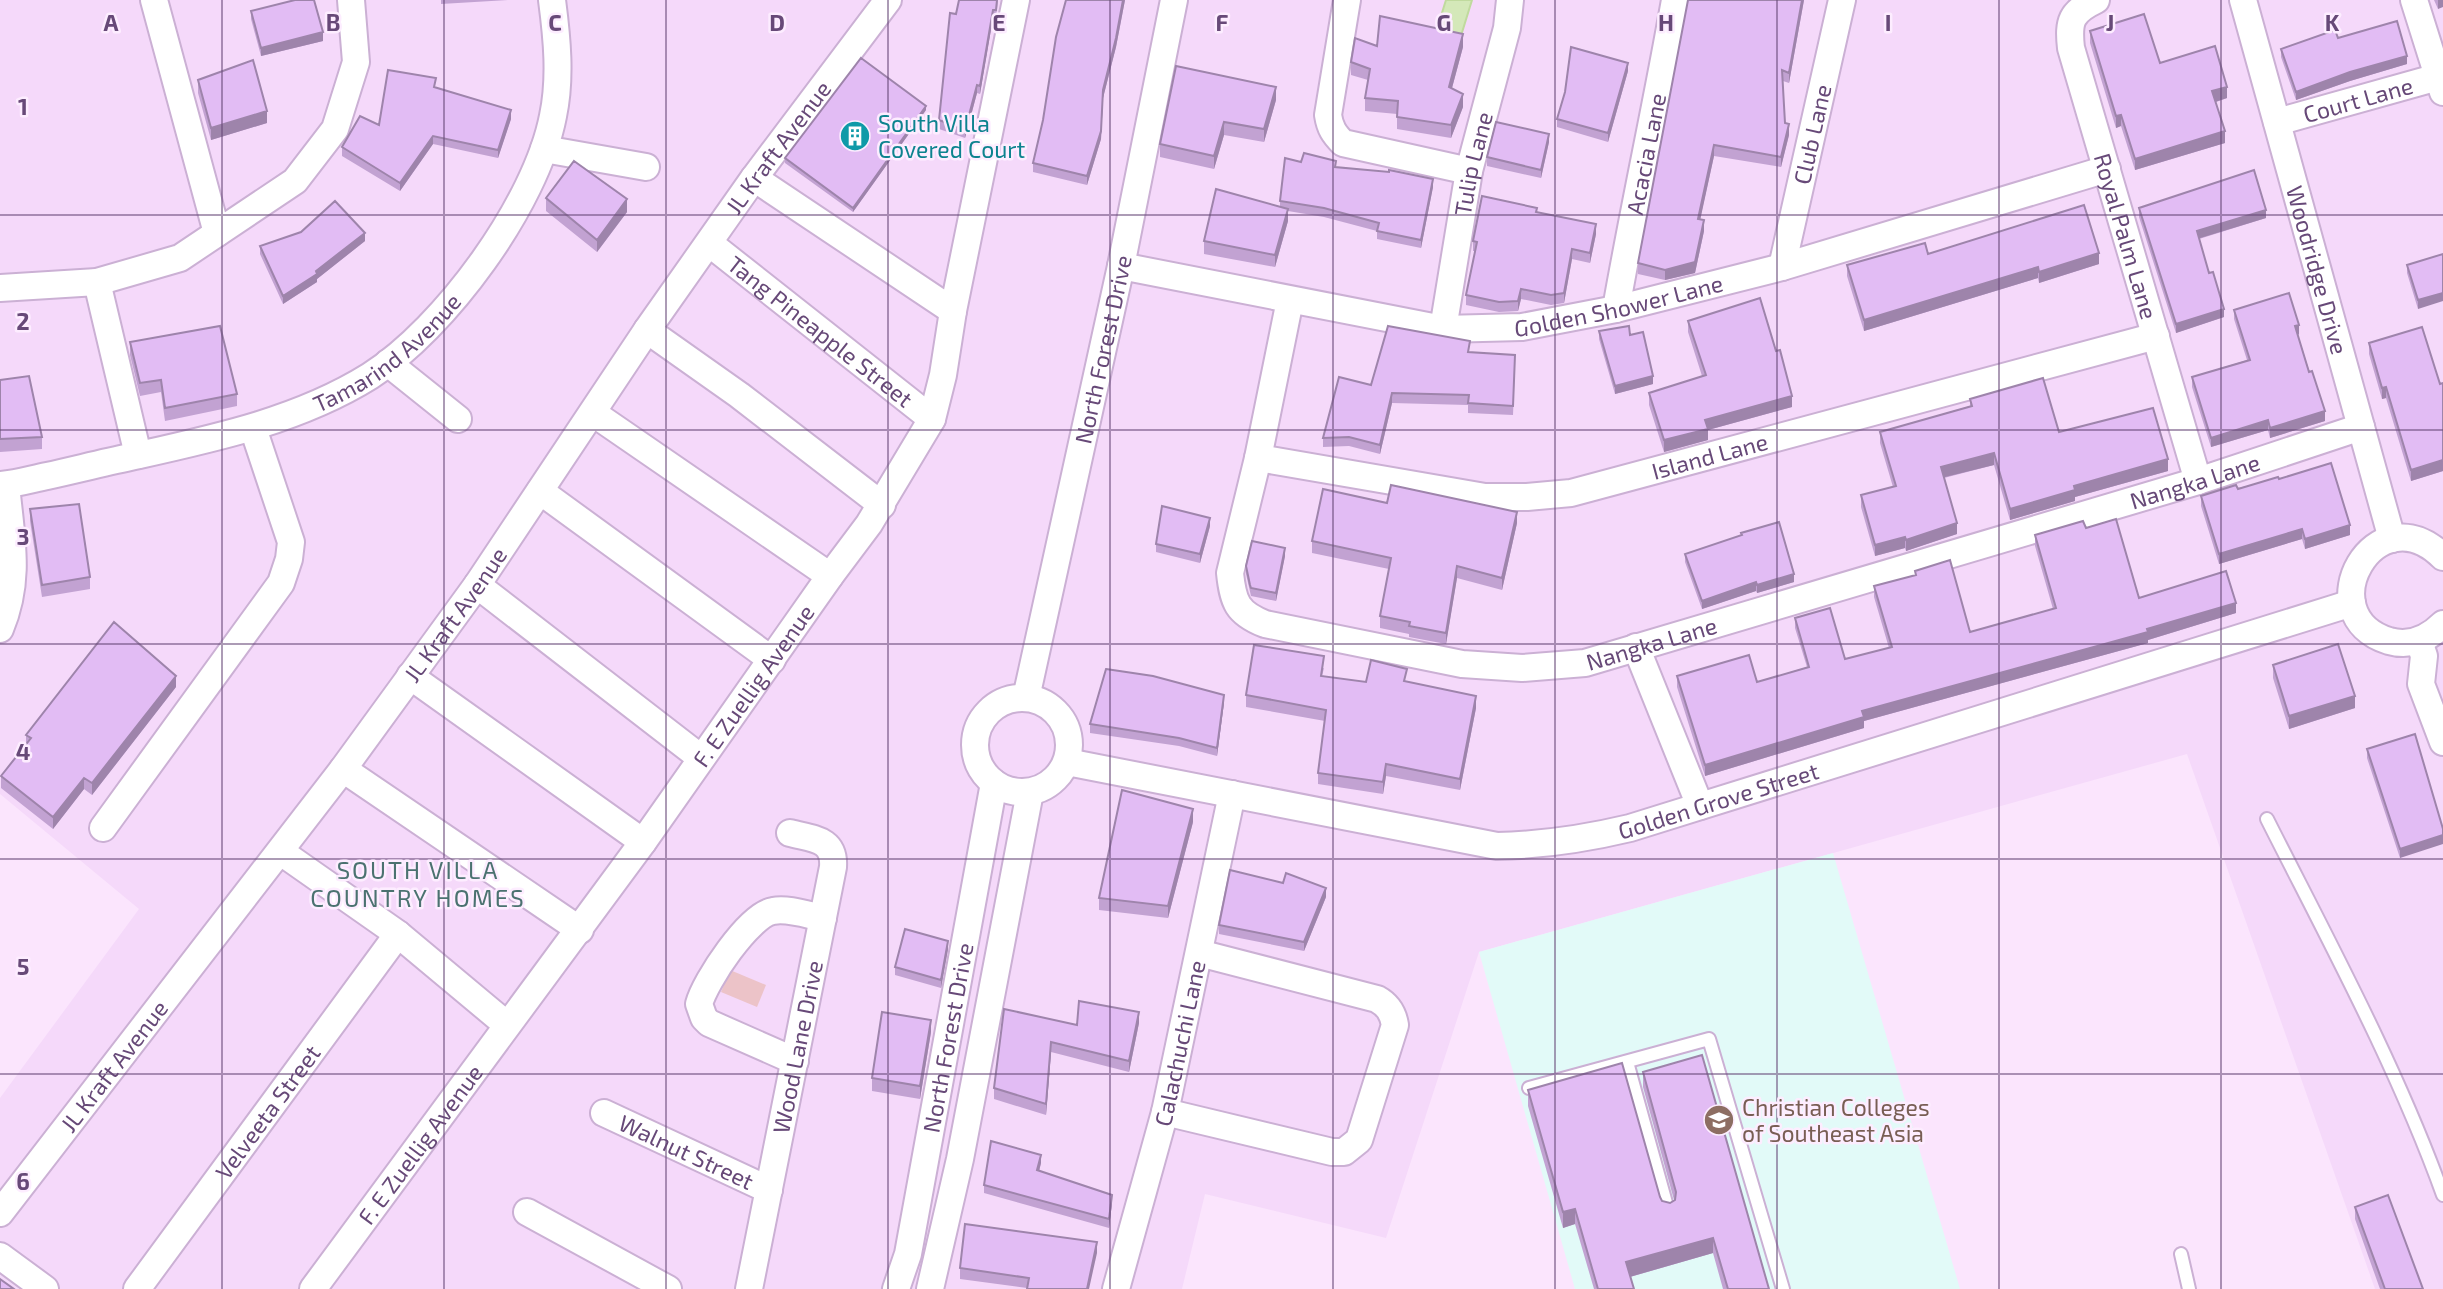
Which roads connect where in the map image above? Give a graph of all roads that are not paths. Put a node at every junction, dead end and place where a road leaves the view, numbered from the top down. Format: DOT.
graph roads {
  1 [pos="154,0"];
  2 [pos="351,0"];
  3 [pos="552,0"];
  4 [pos="888,0"];
  5 [pos="1016,0"];
  6 [pos="1174,0"];
  7 [pos="1347,0"];
  8 [pos="1510,0"];
  9 [pos="1675,0"];
  10 [pos="1842,0"];
  11 [pos="2096,0"];
  12 [pos="2243,0"];
  13 [pos="2414,0"];
  14 [pos="2441,84"];
  15 [pos="2277,122"];
  16 [pos="544,149"];
  17 [pos="646,167"];
  18 [pos="2107,169"];
  19 [pos="1469,171"];
  20 [pos="754,178"];
  21 [pos="217,233"];
  22 [pos="709,243"];
  23 [pos="1121,266"];
  24 [pos="1782,267"];
  25 [pos="97,282"];
  26 [pos="0,288"];
  27 [pos="1290,300"];
  28 [pos="1616,309"];
  29 [pos="954,311"];
  30 [pos="1443,328"];
  31 [pos="647,330"];
  32 [pos="2156,336"];
  33 [pos="388,363"];
  34 [pos="593,413"];
  35 [pos="458,419"];
  36 [pos="932,419"];
  37 [pos="2361,427"];
  38 [pos="253,428"];
  39 [pos="138,456"];
  40 [pos="1258,458"];
  41 [pos="2198,481"];
  42 [pos="3,485"];
  43 [pos="540,491"];
  44 [pos="882,505"];
  45 [pos="2392,539"];
  46 [pos="2443,557"];
  47 [pos="830,576"];
  48 [pos="477,585"];
  49 [pos="2352,603"];
  50 [pos="2443,624"];
  51 [pos="0,629"];
  52 [pos="1636,647"];
  53 [pos="2429,655"];
  54 [pos="772,660"];
  55 [pos="410,676"];
  56 [pos="1026,698"];
  57 [pos="2443,742"];
  58 [pos="701,758"];
  59 [pos="1067,762"];
  60 [pos="343,769"];
  61 [pos="994,783"];
  62 [pos="1030,792"];
  63 [pos="1232,794"];
  64 [pos="1700,806"];
  65 [pos="2267,819"];
  66 [pos="103,828"];
  67 [pos="790,833"];
  68 [pos="643,842"];
  69 [pos="281,852"];
  70 [pos="823,918"];
  71 [pos="580,930"];
  72 [pos="398,934"];
  73 [pos="1199,953"];
  74 [pos="507,1025"];
  75 [pos="795,1061"];
  76 [pos="1627,1062"];
  77 [pos="1529,1088"];
  78 [pos="1165,1112"];
  79 [pos="604,1113"];
  80 [pos="769,1190"];
  81 [pos="2443,1195"];
  82 [pos="1668,1210"];
  83 [pos="527,1212"];
  84 [pos="0,1213"];
  85 [pos="2181,1254"];
  86 [pos="0,1256"];
  87 [pos="45,1289"];
  88 [pos="137,1289"];
  89 [pos="313,1289"];
  90 [pos="668,1289"];
  91 [pos="749,1289"];
  92 [pos="896,1289"];
  93 [pos="930,1289"];
  94 [pos="1116,1289"];
  95 [pos="1783,1289"];
  96 [pos="2189,1289"];
  1 -- 21 [label="street"];
  2 -- 21 [label="street"];
  3 -- 16 [label="street, Tamarind Avenue"];
  4 -- 20 [label="street, JL Kraft Avenue"];
  5 -- 29 [label="street, F. E Zuellig Avenue"];
  6 -- 23 [label="street, North Forest Drive"];
  7 -- 19 [label="street"];
  8 -- 19 [label="street, Tulip Lane"];
  9 -- 28 [label="street, Acacia Lane"];
  10 -- 24 [label="street, Club Lane"];
  11 -- 18 [label="street, Royal Palm Lane"];
  12 -- 15 [label="street, Woodridge Drive"];
  13 -- 14 [label="street"];
  14 -- 15 [label="street, Court Lane"];
  15 -- 37 [label="street, Woodridge Drive"];
  16 -- 17 [label="street"];
  16 -- 33 [label="street, Tamarind Avenue"];
  18 -- 24 [label="street, Golden Shower Lane"];
  18 -- 32 [label="street, Royal Palm Lane"];
  19 -- 30 [label="street, Tulip Lane"];
  20 -- 22 [label="street, JL Kraft Avenue"];
  20 -- 29 [label="street"];
  21 -- 25 [label="street"];
  22 -- 31 [label="street, JL Kraft Avenue"];
  22 -- 36 [label="street, Tang Pineapple Street"];
  23 -- 27 [label="street, Golden Shower Lane"];
  23 -- 56 [label="street, North Forest Drive"];
  24 -- 28 [label="street, Golden Shower Lane"];
  25 -- 26 [label="street"];
  25 -- 39 [label="street"];
  27 -- 30 [label="street, Golden Shower Lane"];
  27 -- 40 [label="street, Nangka Lane"];
  28 -- 30 [label="street, Golden Shower Lane"];
  29 -- 36 [label="street, F. E Zuellig Avenue"];
  31 -- 34 [label="street, JL Kraft Avenue"];
  31 -- 44 [label="street"];
  32 -- 40 [label="street, Island Lane"];
  32 -- 41 [label="street, Royal Palm Lane"];
  33 -- 35 [label="street"];
  33 -- 38 [label="street, Tamarind Avenue"];
  34 -- 43 [label="street, JL Kraft Avenue"];
  34 -- 47 [label="street"];
  36 -- 44 [label="street, F. E Zuellig Avenue"];
  37 -- 41 [label="street, Nangka Lane"];
  37 -- 45 [label="street, Woodridge Drive"];
  38 -- 39 [label="street, Tamarind Avenue"];
  38 -- 66 [label="street"];
  39 -- 42 [label="street, Tamarind Avenue"];
  40 -- 52 [label="street, Nangka Lane"];
  41 -- 52 [label="street, Nangka Lane"];
  42 -- 51 [label="street"];
  43 -- 48 [label="street, JL Kraft Avenue"];
  43 -- 54 [label="street"];
  44 -- 47 [label="street, F. E Zuellig Avenue"];
  45 -- 46 [label="street"];
  45 -- 49 [label="street"];
  47 -- 54 [label="street, F. E Zuellig Avenue"];
  48 -- 55 [label="street, JL Kraft Avenue"];
  48 -- 58 [label="street"];
  49 -- 53 [label="street"];
  49 -- 64 [label="street, Golden Grove Street"];
  50 -- 53 [label="street"];
  52 -- 64 [label="street"];
  53 -- 57 [label="street"];
  54 -- 58 [label="street, F. E Zuellig Avenue"];
  55 -- 60 [label="street, JL Kraft Avenue"];
  55 -- 68 [label="street"];
  56 -- 59 [label="street"];
  56 -- 61 [label="street"];
  58 -- 68 [label="street, F. E Zuellig Avenue"];
  59 -- 62 [label="street"];
  59 -- 63 [label="street, Golden Grove Street"];
  60 -- 69 [label="street, JL Kraft Avenue"];
  60 -- 71 [label="street"];
  61 -- 62 [label="street"];
  61 -- 92 [label="street, North Forest Drive"];
  62 -- 93 [label="street, North Forest Drive"];
  63 -- 64 [label="street, Golden Grove Street"];
  63 -- 73 [label="street, Calachuchi Lane"];
  65 -- 81 [label="lane"];
  67 -- 70 [label="street, Wood Lane Drive"];
  68 -- 71 [label="street, F. E Zuellig Avenue"];
  69 -- 72 [label="street"];
  69 -- 84 [label="street, JL Kraft Avenue"];
  70 -- 75 [label="street, Wood Lane Drive"];
  70 -- 75 [label="street"];
  71 -- 74 [label="street, F. E Zuellig Avenue"];
  72 -- 74 [label="street"];
  72 -- 88 [label="street, Velveeta Street"];
  73 -- 78 [label="street, Calachuchi Lane"];
  73 -- 78 [label="street"];
  74 -- 89 [label="street, F. E Zuellig Avenue"];
  75 -- 80 [label="street, Wood Lane Drive"];
  76 -- 77 [label="lane"];
  76 -- 82 [label="lane"];
  76 -- 95 [label="lane"];
  78 -- 94 [label="street, Calachuchi Lane"];
  79 -- 80 [label="street, Walnut Street"];
  80 -- 91 [label="street, Wood Lane Drive"];
  83 -- 90 [label="street"];
  85 -- 96 [label="lane"];
  86 -- 87 [label="street"];
}
